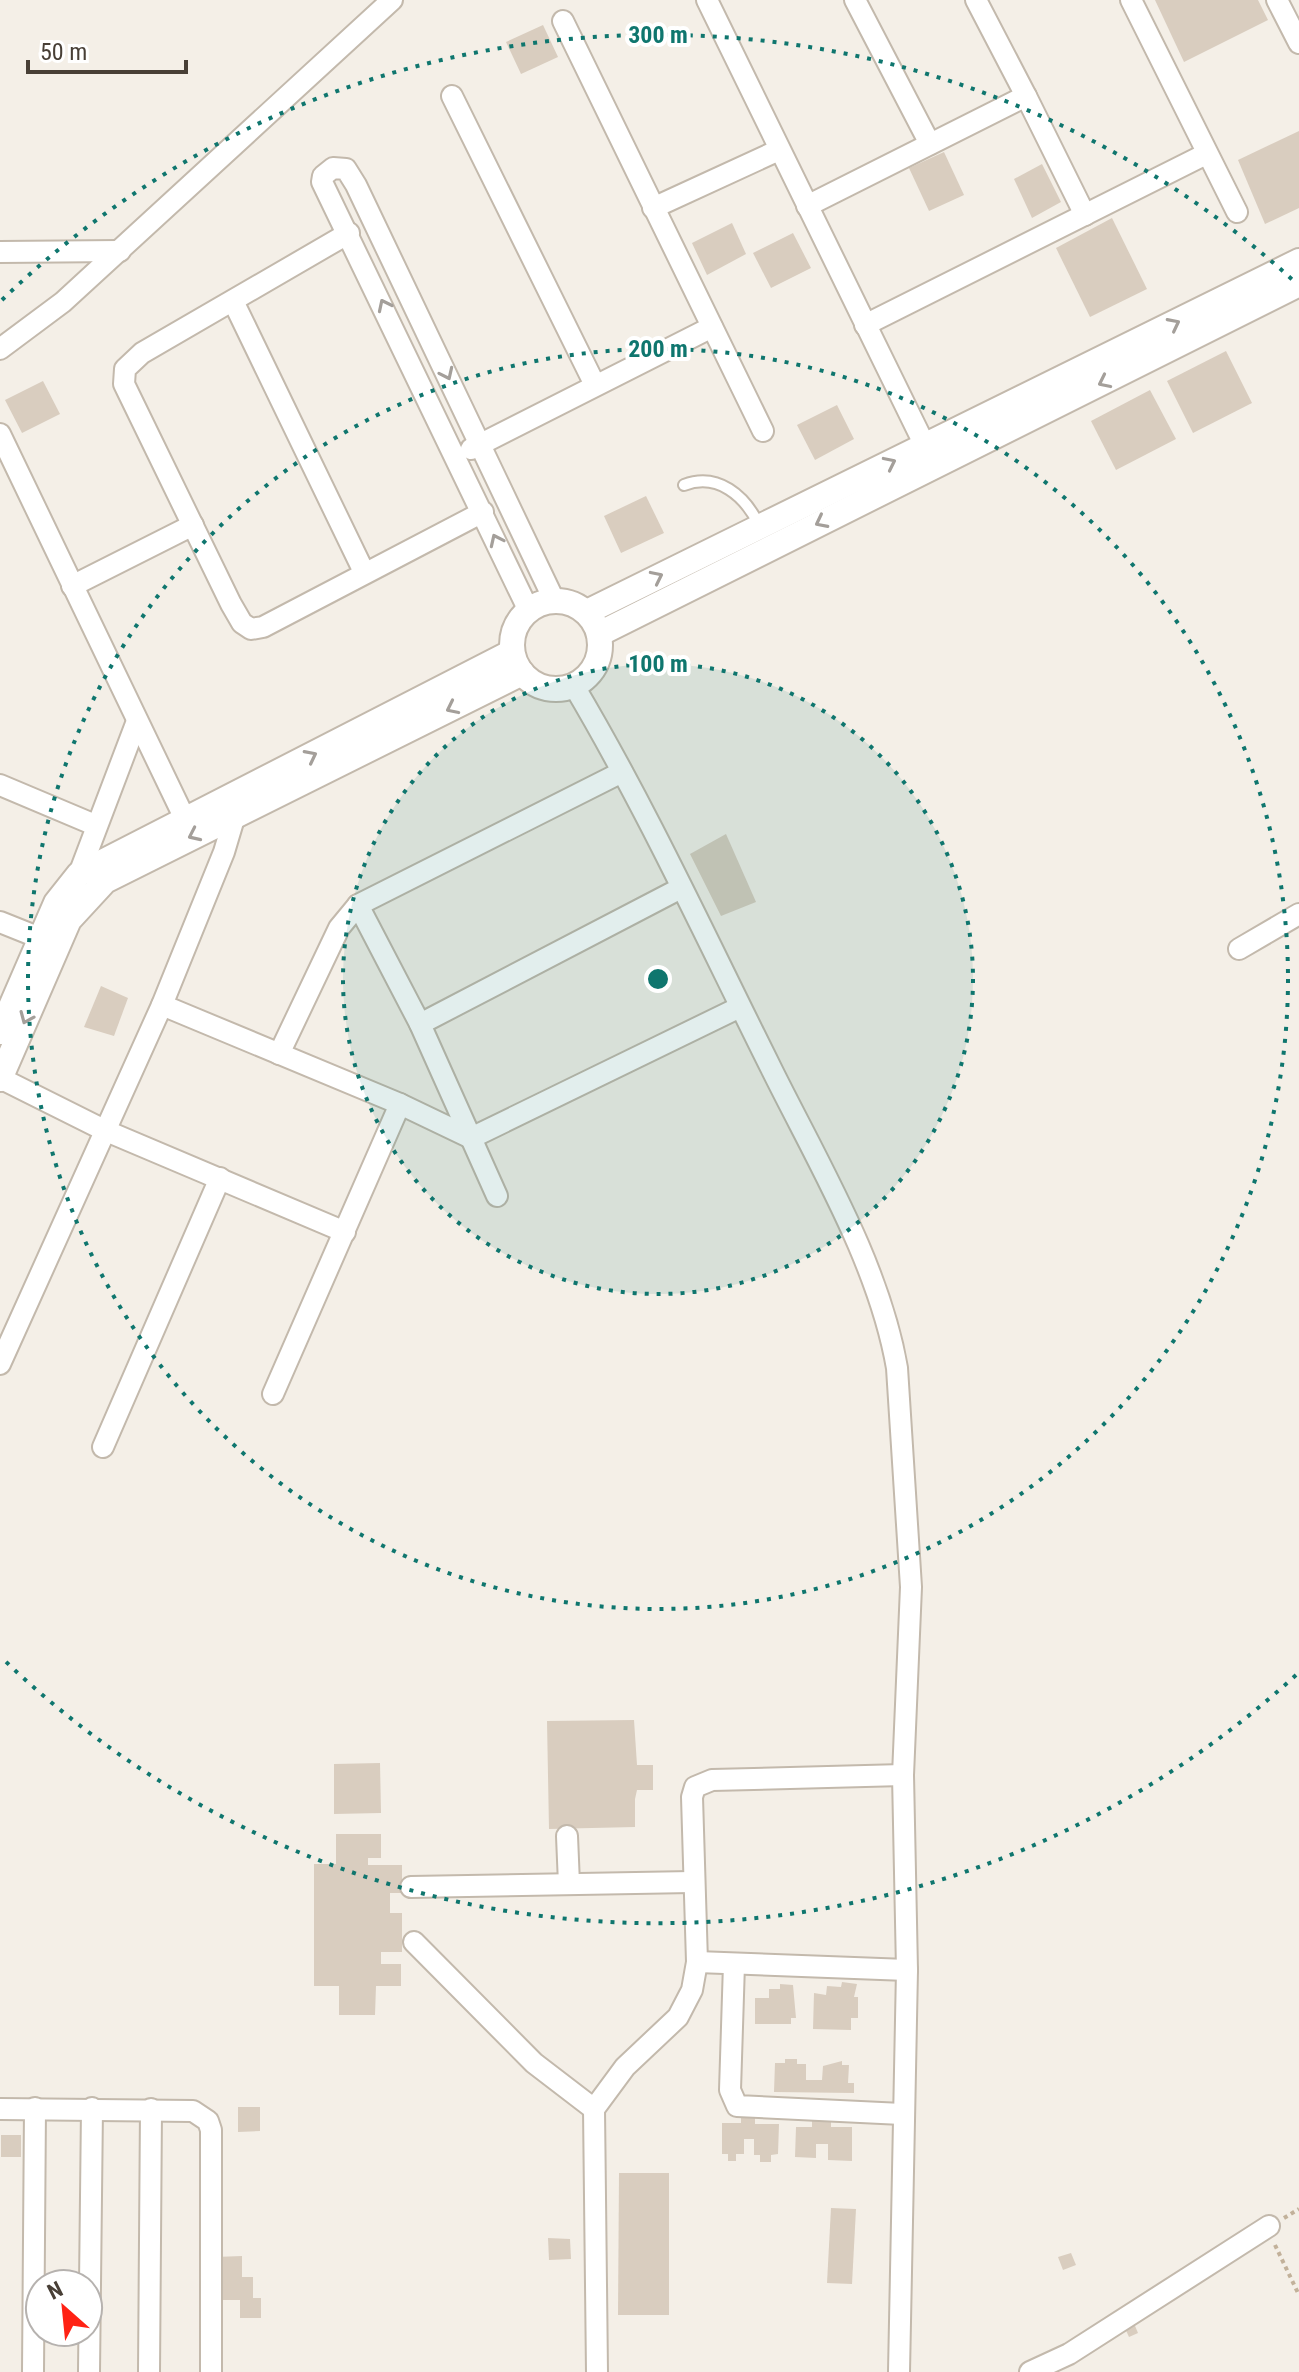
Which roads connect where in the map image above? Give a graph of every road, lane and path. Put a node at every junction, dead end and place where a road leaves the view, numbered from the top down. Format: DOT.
graph roads {
  1 [pos="392,0"];
  2 [pos="707,0"];
  3 [pos="855,0"];
  4 [pos="976,0"];
  5 [pos="1131,0"];
  6 [pos="1277,0"];
  7 [pos="563,21"];
  8 [pos="1299,43"];
  9 [pos="452,96"];
  10 [pos="1026,96"];
  11 [pos="930,144"];
  12 [pos="779,150"];
  13 [pos="1206,154"];
  14 [pos="807,206"];
  15 [pos="653,208"];
  16 [pos="1237,212"];
  17 [pos="1085,215"];
  18 [pos="349,233"];
  19 [pos="120,251"];
  20 [pos="0,252"];
  21 [pos="1299,261"];
  22 [pos="1299,284"];
  23 [pos="233,301"];
  24 [pos="1230,307"];
  25 [pos="865,325"];
  26 [pos="712,327"];
  27 [pos="0,349"];
  28 [pos="595,385"];
  29 [pos="763,431"];
  30 [pos="1,436"];
  31 [pos="480,444"];
  32 [pos="929,455"];
  33 [pos="456,456"];
  34 [pos="684,485"];
  35 [pos="483,512"];
  36 [pos="193,525"];
  37 [pos="760,527"];
  38 [pos="364,572"];
  39 [pos="72,586"];
  40 [pos="554,600"];
  41 [pos="529,611"];
  42 [pos="587,612"];
  43 [pos="599,634"];
  44 [pos="517,663"];
  45 [pos="574,686"];
  46 [pos="137,721"];
  47 [pos="622,772"];
  48 [pos="0,785"];
  49 [pos="235,815"];
  50 [pos="184,817"];
  51 [pos="95,825"];
  52 [pos="86,883"];
  53 [pos="681,888"];
  54 [pos="358,905"];
  55 [pos="1299,914"];
  56 [pos="0,922"];
  57 [pos="40,938"];
  58 [pos="1239,949"];
  59 [pos="162,1005"];
  60 [pos="740,1007"];
  61 [pos="420,1024"];
  62 [pos="0,1032"];
  63 [pos="279,1054"];
  64 [pos="0,1079"];
  65 [pos="400,1104"];
  66 [pos="104,1130"];
  67 [pos="471,1138"];
  68 [pos="220,1178"];
  69 [pos="497,1196"];
  70 [pos="345,1232"];
  71 [pos="0,1364"];
  72 [pos="273,1394"];
  73 [pos="103,1447"];
  74 [pos="903,1775"];
  75 [pos="567,1836"];
  76 [pos="692,1882"];
  77 [pos="569,1884"];
  78 [pos="411,1887"];
  79 [pos="414,1942"];
  80 [pos="697,1962"];
  81 [pos="734,1964"];
  82 [pos="907,1970"];
  83 [pos="35,2108"];
  84 [pos="92,2108"];
  85 [pos="0,2109"];
  86 [pos="151,2109"];
  87 [pos="594,2109"];
  88 [pos="902,2114"];
  89 [pos="1269,2226"];
  90 [pos="1299,2295"];
  91 [pos="33,2372"];
  92 [pos="89,2372"];
  93 [pos="149,2372"];
  94 [pos="211,2372"];
  95 [pos="597,2372"];
  96 [pos="899,2372"];
  97 [pos="1030,2372"];
  1 -- 19 [label="street"];
  2 -- 12 [label="street"];
  3 -- 11 [label="street"];
  4 -- 10 [label="street"];
  5 -- 13 [label="street"];
  6 -- 8 [label="street"];
  7 -- 15 [label="street"];
  9 -- 28 [label="street"];
  10 -- 11 [label="street"];
  10 -- 17 [label="street"];
  11 -- 14 [label="street"];
  12 -- 14 [label="street"];
  12 -- 15 [label="street"];
  13 -- 16 [label="street"];
  13 -- 17 [label="street"];
  14 -- 25 [label="street"];
  15 -- 26 [label="street"];
  17 -- 25 [label="street"];
  18 -- 23 [label="street"];
  18 -- 31 [label="street, one-way"];
  33 -- 18 [label="street, one-way"];
  19 -- 20 [label="street"];
  19 -- 27 [label="street"];
  21 -- 24 [label="street"];
  22 -- 24 [label="street"];
  23 -- 36 [label="street"];
  23 -- 38 [label="street"];
  24 -- 32 [label="street"];
  25 -- 32 [label="street"];
  26 -- 28 [label="street"];
  26 -- 29 [label="street"];
  28 -- 31 [label="street"];
  30 -- 39 [label="street"];
  31 -- 33 [label="street"];
  31 -- 40 [label="street"];
  37 -- 32 [label="street, one-way"];
  32 -- 43 [label="street, one-way"];
  33 -- 35 [label="street"];
  34 -- 37 [label="lane"];
  35 -- 38 [label="street"];
  41 -- 35 [label="street, one-way"];
  36 -- 38 [label="street"];
  36 -- 39 [label="street"];
  42 -- 37 [label="street, one-way"];
  39 -- 46 [label="street"];
  40 -- 41 [label="street"];
  40 -- 42 [label="street"];
  41 -- 44 [label="street"];
  42 -- 43 [label="street"];
  43 -- 45 [label="street"];
  44 -- 45 [label="street"];
  44 -- 49 [label="street, one-way"];
  50 -- 44 [label="street, one-way"];
  45 -- 47 [label="street"];
  46 -- 50 [label="street"];
  46 -- 51 [label="street"];
  47 -- 53 [label="street"];
  47 -- 54 [label="street"];
  48 -- 51 [label="street"];
  49 -- 52 [label="street, one-way"];
  49 -- 59 [label="street"];
  50 -- 52 [label="street"];
  51 -- 52 [label="street"];
  52 -- 57 [label="street"];
  52 -- 64 [label="street, one-way"];
  53 -- 60 [label="street"];
  53 -- 61 [label="street"];
  54 -- 61 [label="street"];
  54 -- 63 [label="street"];
  55 -- 58 [label="street"];
  56 -- 57 [label="street"];
  57 -- 62 [label="street"];
  59 -- 63 [label="street"];
  59 -- 66 [label="street"];
  60 -- 67 [label="street"];
  60 -- 74 [label="street"];
  61 -- 67 [label="street"];
  63 -- 65 [label="street"];
  64 -- 66 [label="street"];
  65 -- 67 [label="street"];
  65 -- 70 [label="street"];
  66 -- 68 [label="street"];
  66 -- 71 [label="street"];
  67 -- 69 [label="street"];
  68 -- 70 [label="street"];
  68 -- 73 [label="street"];
  70 -- 72 [label="street"];
  74 -- 76 [label="street"];
  74 -- 82 [label="street"];
  75 -- 77 [label="street"];
  76 -- 77 [label="street"];
  76 -- 80 [label="street"];
  77 -- 78 [label="street"];
  79 -- 87 [label="street"];
  80 -- 81 [label="street"];
  80 -- 87 [label="street"];
  81 -- 82 [label="street"];
  81 -- 88 [label="street"];
  82 -- 88 [label="street"];
  83 -- 84 [label="street"];
  83 -- 85 [label="street"];
  83 -- 91 [label="street"];
  84 -- 86 [label="street"];
  84 -- 92 [label="street"];
  86 -- 93 [label="street"];
  86 -- 94 [label="street"];
  87 -- 95 [label="street"];
  88 -- 96 [label="street"];
  89 -- 90 [label="path"];
  89 -- 97 [label="street"];
}
